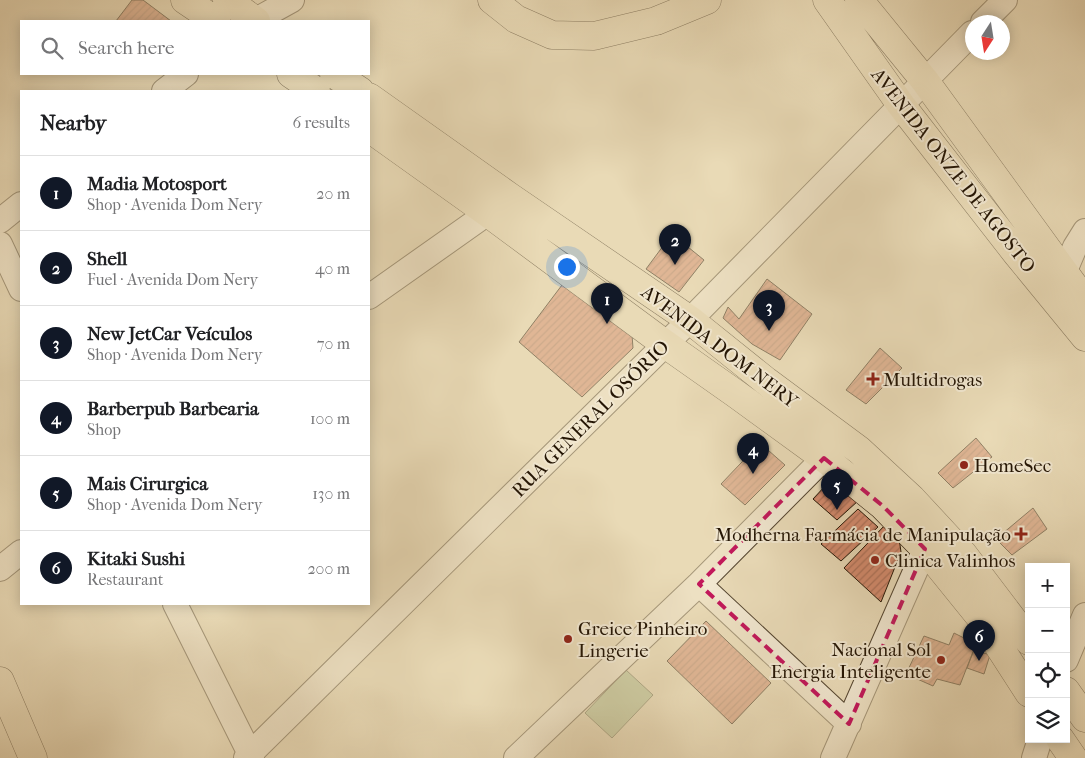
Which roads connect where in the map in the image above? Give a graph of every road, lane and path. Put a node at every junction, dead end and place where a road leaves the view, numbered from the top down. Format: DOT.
graph roads {
  1 [pos="185,0"];
  2 [pos="227,0"];
  3 [pos="292,0"];
  4 [pos="492,0"];
  5 [pos="707,0"];
  6 [pos="827,0"];
  7 [pos="859,0"];
  8 [pos="1005,0"];
  9 [pos="990,15"];
  10 [pos="215,20"];
  11 [pos="254,20"];
  12 [pos="257,20"];
  13 [pos="965,40"];
  14 [pos="185,75"];
  15 [pos="292,75"];
  16 [pos="336,75"];
  17 [pos="925,81"];
  18 [pos="165,90"];
  19 [pos="315,90"];
  20 [pos="358,90"];
  21 [pos="370,98"];
  22 [pos="901,105"];
  23 [pos="370,129"];
  24 [pos="510,197"];
  25 [pos="20,205"];
  26 [pos="488,212"];
  27 [pos="0,221"];
  28 [pos="1085,231"];
  29 [pos="0,244"];
  30 [pos="1064,273"];
  31 [pos="20,287"];
  32 [pos="370,297"];
  33 [pos="1085,301"];
  34 [pos="690,320"];
  35 [pos="1085,336"];
  36 [pos="665,344"];
  37 [pos="824,458"];
  38 [pos="925,549"];
  39 [pos="20,553"];
  40 [pos="0,569"];
  41 [pos="699,584"];
  42 [pos="175,605"];
  43 [pos="1085,615"];
  44 [pos="1025,636"];
  45 [pos="1069,653"];
  46 [pos="0,683"];
  47 [pos="1025,687"];
  48 [pos="1070,697"];
  49 [pos="1085,718"];
  50 [pos="849,724"];
  51 [pos="1039,743"];
  52 [pos="1063,743"];
  53 [pos="249,756"];
  54 [pos="33,758"];
  55 [pos="516,758"];
  56 [pos="833,758"];
  57 [pos="1034,758"];
  58 [pos="1073,758"];
  1 -- 10 [label="main road"];
  2 -- 11 [label="main road"];
  3 -- 12 [label="street"];
  4 -- 5 [label="main road"];
  6 -- 22 [label="main road, AVENIDA ONZE DE AGOSTO"];
  7 -- 17 [label="main road, AVENIDA ONZE DE AGOSTO"];
  8 -- 9 [label="street"];
  13 -- 17 [label="street, RUA GENERAL OSÓRIO"];
  14 -- 18 [label="street"];
  15 -- 19 [label="main road"];
  16 -- 20 [label="main road"];
  17 -- 22 [label="street, RUA GENERAL OSÓRIO"];
  17 -- 30 [label="main road, AVENIDA ONZE DE AGOSTO"];
  21 -- 24 [label="main road, AVENIDA DOM NERY"];
  22 -- 34 [label="street, RUA GENERAL OSÓRIO"];
  22 -- 35 [label="main road, AVENIDA ONZE DE AGOSTO"];
  23 -- 26 [label="main road, AVENIDA DOM NERY"];
  24 -- 26 [label="street"];
  24 -- 34 [label="main road, AVENIDA DOM NERY"];
  25 -- 27 [label="street"];
  26 -- 32 [label="street"];
  26 -- 36 [label="main road, AVENIDA DOM NERY"];
  28 -- 30 [label="street"];
  29 -- 31 [label="street"];
  30 -- 33 [label="main road, AVENIDA ONZE DE AGOSTO"];
  34 -- 36 [label="street, RUA GENERAL OSÓRIO"];
  34 -- 44 [label="main road, AVENIDA DOM NERY"];
  36 -- 37 [label="main road, AVENIDA DOM NERY"];
  36 -- 53 [label="street, RUA GENERAL OSÓRIO"];
  37 -- 38 [label="main road, AVENIDA DOM NERY"];
  37 -- 41 [label="street"];
  38 -- 47 [label="main road, AVENIDA DOM NERY"];
  38 -- 50 [label="street"];
  39 -- 40 [label="street"];
  41 -- 50 [label="street"];
  41 -- 55 [label="street"];
  42 -- 53 [label="street"];
  43 -- 45 [label="street"];
  46 -- 54 [label="main road"];
  48 -- 49 [label="main road"];
  50 -- 56 [label="street"];
  51 -- 57 [label="street"];
  52 -- 58 [label="main road"];
}
